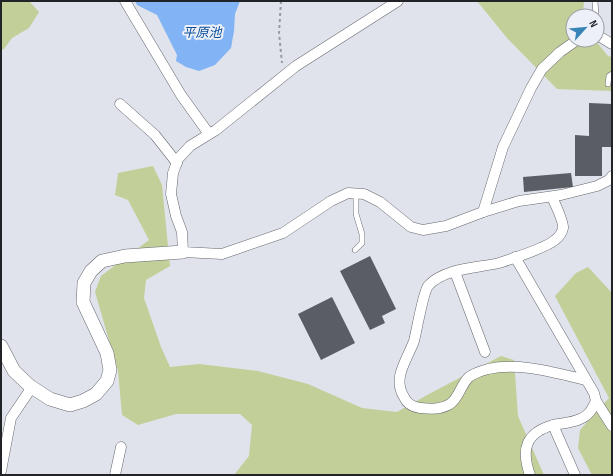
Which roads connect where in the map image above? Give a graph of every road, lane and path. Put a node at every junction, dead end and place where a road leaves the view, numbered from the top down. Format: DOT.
graph roads {
  1 [pos="126,1"];
  2 [pos="281,1"];
  3 [pos="398,1"];
  4 [pos="566,48"];
  5 [pos="612,74"];
  6 [pos="286,75"];
  7 [pos="608,84"];
  8 [pos="120,104"];
  9 [pos="209,134"];
  10 [pos="176,163"];
  11 [pos="612,176"];
  12 [pos="356,194"];
  13 [pos="552,197"];
  14 [pos="483,212"];
  15 [pos="355,250"];
  16 [pos="184,252"];
  17 [pos="515,257"];
  18 [pos="455,272"];
  19 [pos="1,346"];
  20 [pos="485,352"];
  21 [pos="586,380"];
  22 [pos="32,387"];
  23 [pos="596,401"];
  24 [pos="553,425"];
  25 [pos="612,426"];
  26 [pos="121,447"];
  27 [pos="1,471"];
  28 [pos="115,475"];
  29 [pos="530,475"];
  30 [pos="575,475"];
  1 -- 9 [label="street"];
  2 -- 6 [label="path"];
  3 -- 6 [label="street"];
  4 -- 14 [label="street"];
  5 -- 7 [label="lane"];
  6 -- 9 [label="street"];
  8 -- 10 [label="street"];
  9 -- 10 [label="street"];
  10 -- 16 [label="street"];
  11 -- 13 [label="street"];
  12 -- 14 [label="street"];
  12 -- 15 [label="lane"];
  12 -- 16 [label="street"];
  13 -- 14 [label="street"];
  13 -- 17 [label="street"];
  16 -- 22 [label="street"];
  17 -- 18 [label="street"];
  17 -- 21 [label="street"];
  18 -- 20 [label="street"];
  18 -- 21 [label="street"];
  19 -- 22 [label="street"];
  21 -- 23 [label="street"];
  22 -- 27 [label="street"];
  23 -- 24 [label="street"];
  23 -- 25 [label="street"];
  24 -- 29 [label="street"];
  24 -- 30 [label="street"];
  26 -- 28 [label="street"];
}
